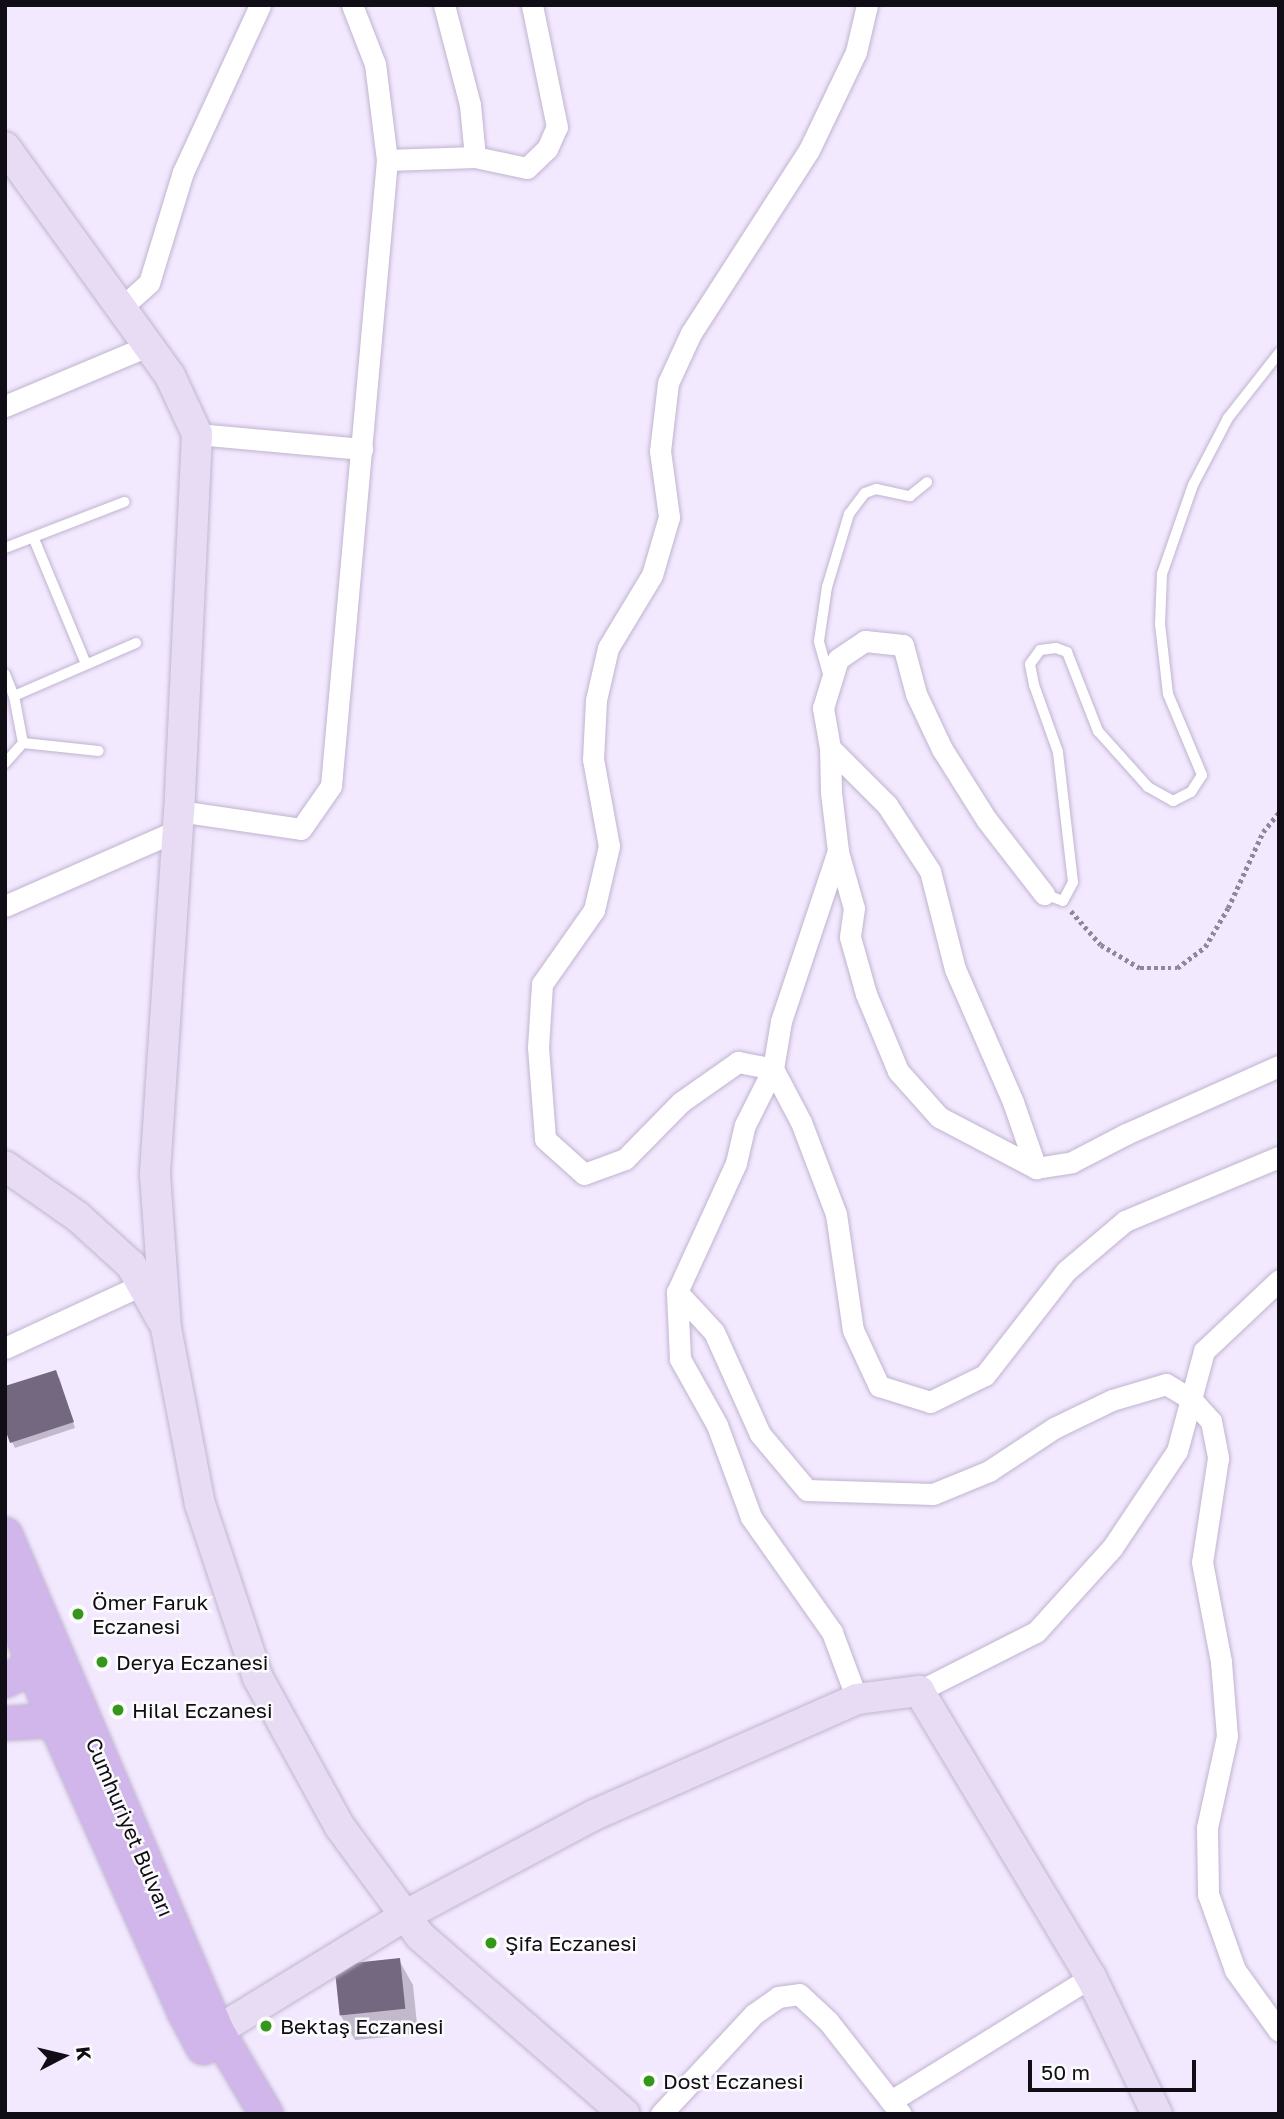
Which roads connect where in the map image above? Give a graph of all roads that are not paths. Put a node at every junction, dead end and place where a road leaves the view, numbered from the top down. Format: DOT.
graph roads {
  1 [pos="260,5"];
  2 [pos="352,5"];
  3 [pos="444,5"];
  4 [pos="532,5"];
  5 [pos="867,5"];
  6 [pos="5,148"];
  7 [pos="475,157"];
  8 [pos="387,160"];
  9 [pos="121,308"];
  10 [pos="148,346"];
  11 [pos="1279,353"];
  12 [pos="5,406"];
  13 [pos="197,434"];
  14 [pos="362,449"];
  15 [pos="927,482"];
  16 [pos="124,502"];
  17 [pos="34,539"];
  18 [pos="5,548"];
  19 [pos="136,643"];
  20 [pos="86,664"];
  21 [pos="5,674"];
  22 [pos="831,684"];
  23 [pos="14,696"];
  24 [pos="23,743"];
  25 [pos="830,748"];
  26 [pos="99,751"];
  27 [pos="5,763"];
  28 [pos="178,821"];
  29 [pos="838,850"];
  30 [pos="1053,898"];
  31 [pos="5,906"];
  32 [pos="1279,1066"];
  33 [pos="773,1069"];
  34 [pos="1279,1157"];
  35 [pos="5,1166"];
  36 [pos="1036,1168"];
  37 [pos="152,1280"];
  38 [pos="1279,1280"];
  39 [pos="677,1292"];
  40 [pos="5,1348"];
  41 [pos="1191,1399"];
  42 [pos="5,1534"];
  43 [pos="5,1591"];
  44 [pos="23,1633"];
  45 [pos="31,1667"];
  46 [pos="919,1691"];
  47 [pos="857,1699"];
  48 [pos="54,1720"];
  49 [pos="5,1723"];
  50 [pos="405,1915"];
  51 [pos="1091,1977"];
  52 [pos="217,2031"];
  53 [pos="1279,2031"];
  54 [pos="896,2107"];
  55 [pos="240,2114"];
  56 [pos="266,2114"];
  57 [pos="625,2114"];
  58 [pos="661,2114"];
  59 [pos="1157,2114"];
  1 -- 9 [label="street"];
  2 -- 8 [label="street"];
  3 -- 7 [label="street"];
  4 -- 7 [label="street"];
  5 -- 33 [label="street"];
  6 -- 9 [label="street"];
  7 -- 8 [label="street"];
  8 -- 14 [label="street"];
  9 -- 10 [label="street"];
  10 -- 12 [label="street"];
  10 -- 13 [label="street"];
  11 -- 30 [label="lane"];
  13 -- 14 [label="street"];
  13 -- 28 [label="street"];
  14 -- 28 [label="street"];
  15 -- 22 [label="lane"];
  16 -- 17 [label="lane"];
  17 -- 18 [label="lane"];
  17 -- 20 [label="lane"];
  19 -- 20 [label="lane"];
  20 -- 23 [label="lane"];
  21 -- 23 [label="lane"];
  22 -- 25 [label="street"];
  22 -- 30 [label="street"];
  23 -- 24 [label="lane"];
  24 -- 26 [label="lane"];
  24 -- 27 [label="lane"];
  25 -- 29 [label="street"];
  25 -- 36 [label="street"];
  28 -- 31 [label="street"];
  28 -- 37 [label="street"];
  29 -- 33 [label="street"];
  29 -- 36 [label="street"];
  32 -- 36 [label="street"];
  33 -- 34 [label="street"];
  33 -- 39 [label="street"];
  35 -- 37 [label="street"];
  37 -- 40 [label="street"];
  37 -- 50 [label="street"];
  38 -- 41 [label="street"];
  39 -- 41 [label="street"];
  39 -- 47 [label="street"];
  41 -- 46 [label="street"];
  41 -- 53 [label="street"];
  42 -- 44 [label="main road, Cumhuriyet Bulvarı"];
  43 -- 44 [label="main road, Cumhuriyet Bulvarı"];
  44 -- 45 [label="main road, Cumhuriyet Bulvarı"];
  45 -- 48 [label="main road, Cumhuriyet Bulvarı"];
  45 -- 52 [label="main road, Cumhuriyet Bulvarı"];
  46 -- 47 [label="street"];
  46 -- 51 [label="street"];
  47 -- 50 [label="street"];
  48 -- 49 [label="main road"];
  48 -- 55 [label="main road, Cumhuriyet Bulvarı"];
  50 -- 52 [label="street"];
  50 -- 57 [label="street"];
  51 -- 54 [label="street"];
  51 -- 59 [label="street"];
  52 -- 56 [label="main road, Cumhuriyet Bulvarı"];
  54 -- 58 [label="street"];
}
